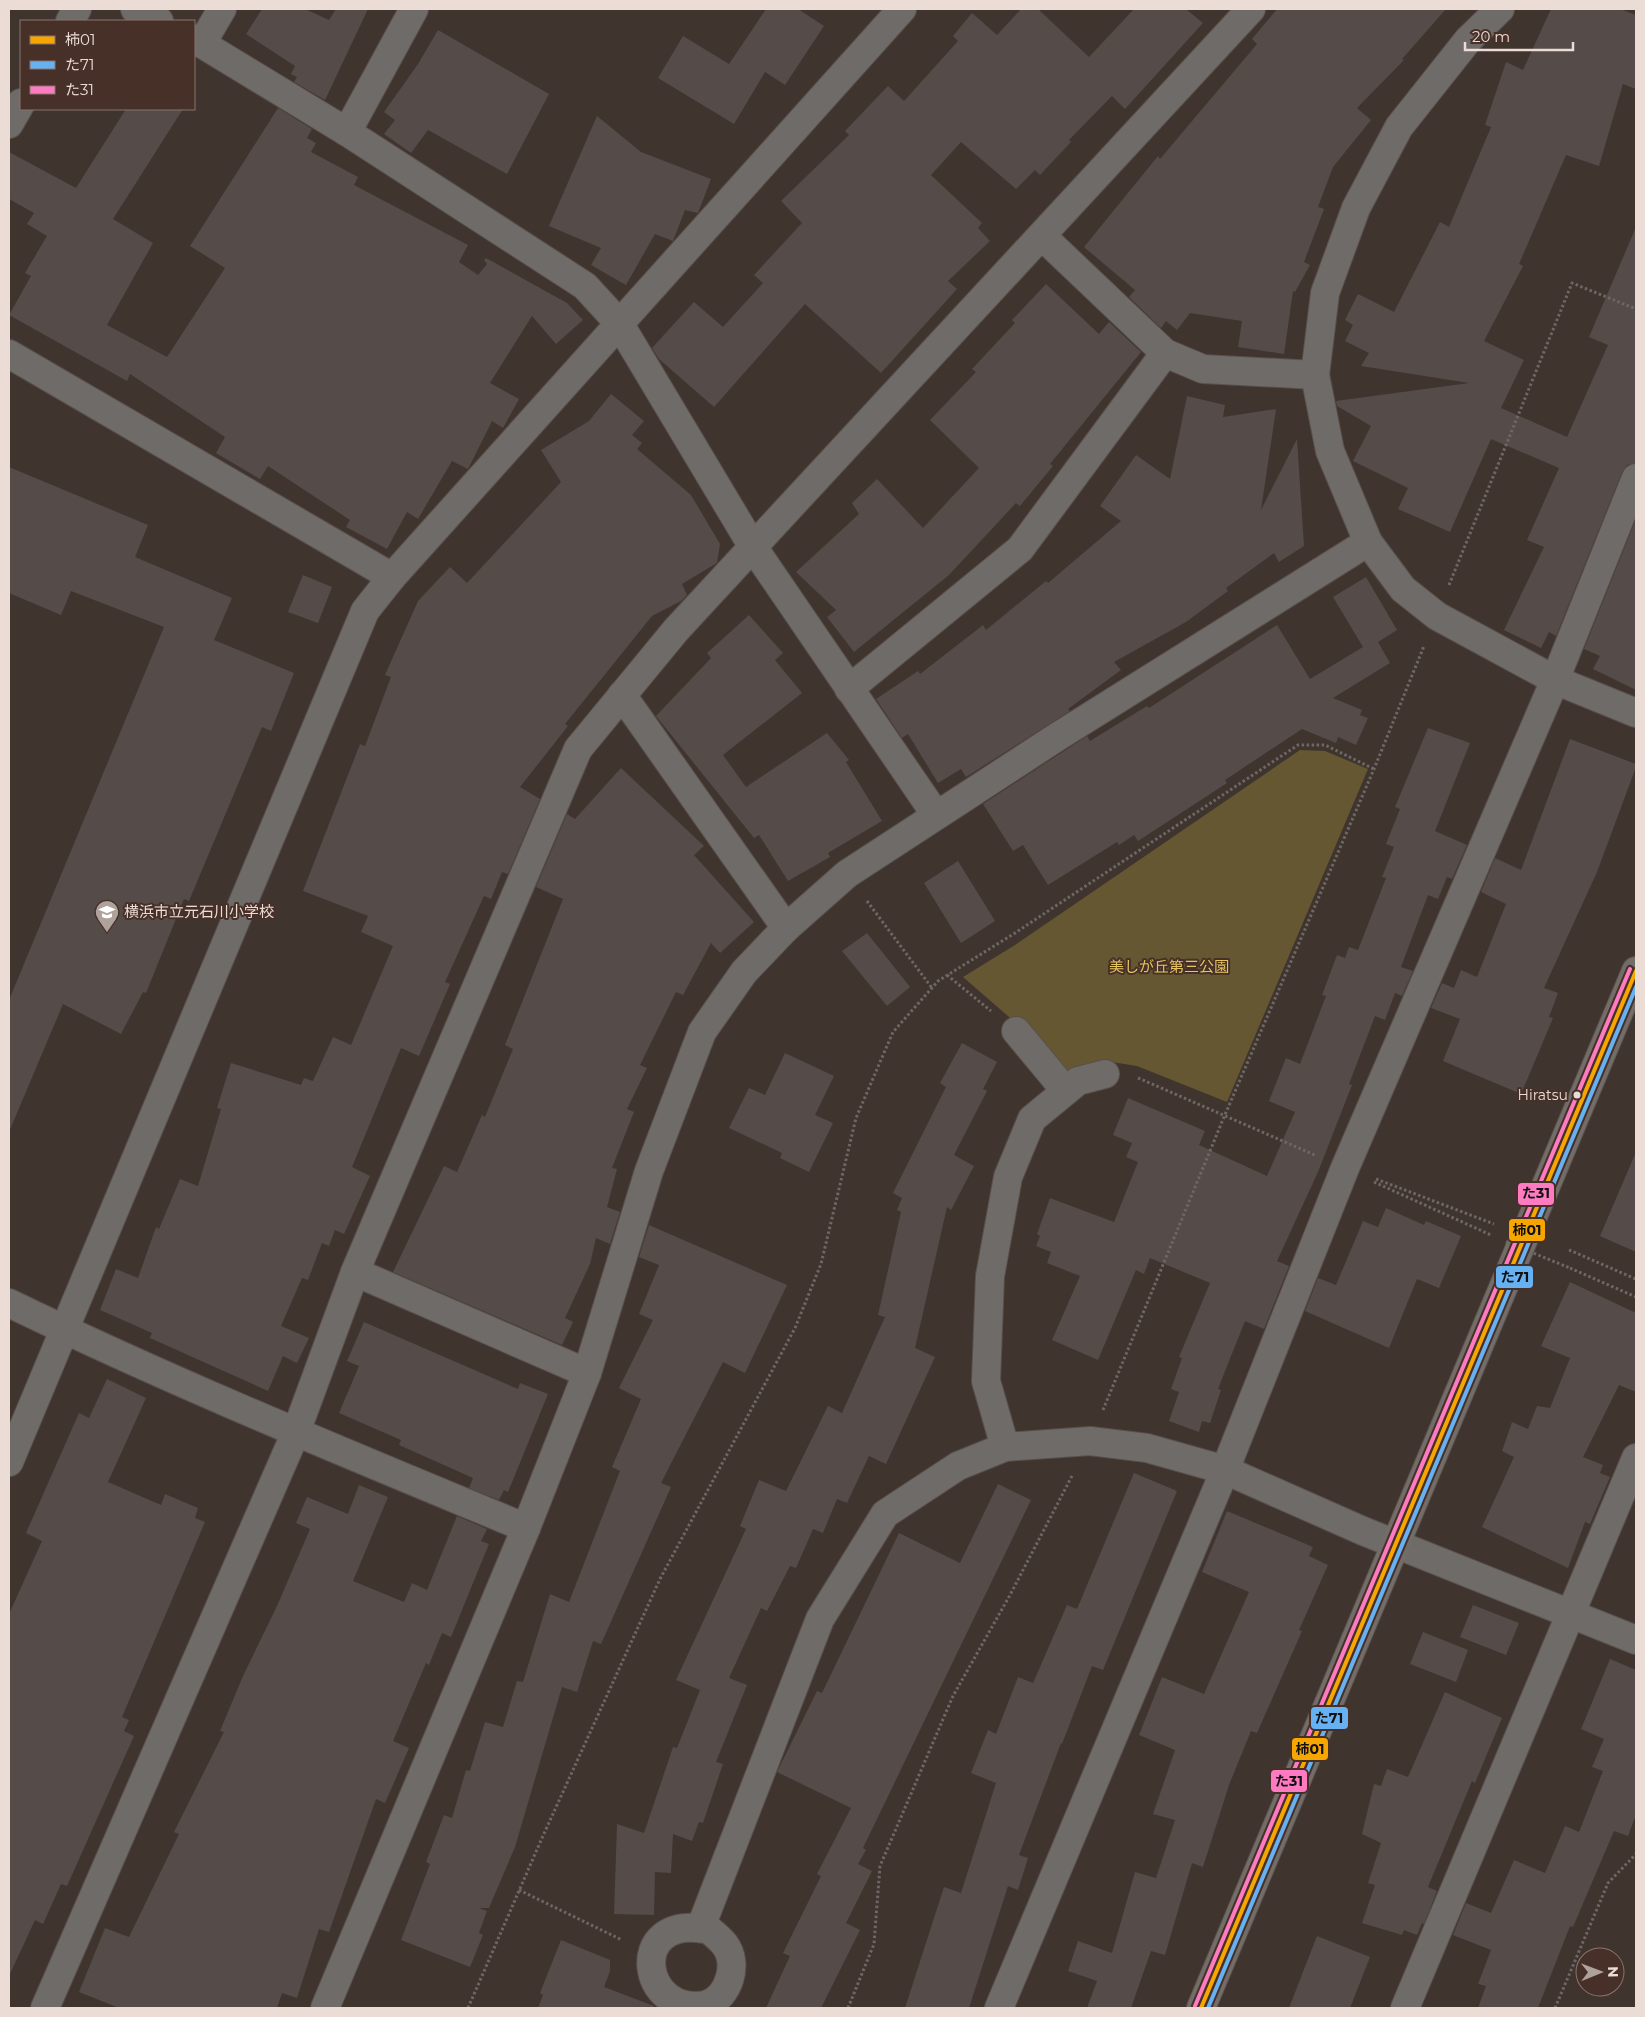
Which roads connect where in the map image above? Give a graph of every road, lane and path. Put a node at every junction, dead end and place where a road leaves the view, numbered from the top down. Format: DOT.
graph roads {
  1 [pos="77,9"];
  2 [pos="135,9"];
  3 [pos="222,9"];
  4 [pos="414,9"];
  5 [pos="902,9"];
  6 [pos="1251,9"];
  7 [pos="1500,9"];
  8 [pos="71,20"];
  9 [pos="157,20"];
  10 [pos="198,41"];
  11 [pos="20,105"];
  12 [pos="9,124"];
  13 [pos="347,132"];
  14 [pos="1043,237"];
  15 [pos="1636,308"];
  16 [pos="619,323"];
  17 [pos="1165,353"];
  18 [pos="9,354"];
  19 [pos="1315,375"];
  20 [pos="1636,478"];
  21 [pos="1368,542"];
  22 [pos="753,547"];
  23 [pos="392,578"];
  24 [pos="1436,616"];
  25 [pos="1555,680"];
  26 [pos="850,689"];
  27 [pos="622,695"];
  28 [pos="1636,713"];
  29 [pos="1374,769"];
  30 [pos="936,815"];
  31 [pos="847,874"];
  32 [pos="786,928"];
  33 [pos="1636,972"];
  34 [pos="947,976"];
  35 [pos="932,988"];
  36 [pos="1016,1031"];
  37 [pos="1105,1074"];
  38 [pos="1065,1090"];
  39 [pos="1224,1117"];
  40 [pos="1318,1156"];
  41 [pos="1372,1178"];
  42 [pos="1381,1187"];
  43 [pos="1496,1224"];
  44 [pos="1569,1250"];
  45 [pos="355,1272"];
  46 [pos="1636,1279"];
  47 [pos="1636,1296"];
  48 [pos="9,1303"];
  49 [pos="65,1330"];
  50 [pos="587,1373"];
  51 [pos="296,1432"];
  52 [pos="1090,1441"];
  53 [pos="1005,1447"];
  54 [pos="1636,1458"];
  55 [pos="9,1462"];
  56 [pos="1225,1470"];
  57 [pos="526,1528"];
  58 [pos="1397,1543"];
  59 [pos="1572,1613"];
  60 [pos="1636,1640"];
  61 [pos="1636,1854"];
  62 [pos="520,1890"];
  63 [pos="702,1924"];
  64 [pos="652,1955"];
  65 [pos="45,2008"];
  66 [pos="325,2008"];
  67 [pos="468,2008"];
  68 [pos="848,2008"];
  69 [pos="999,2008"];
  70 [pos="1201,2008"];
  71 [pos="1405,2008"];
  72 [pos="1555,2008"];
  1 -- 8 [label="street"];
  2 -- 9 [label="street"];
  3 -- 10 [label="street"];
  4 -- 13 [label="street"];
  5 -- 16 [label="street"];
  6 -- 14 [label="street"];
  7 -- 19 [label="street"];
  10 -- 13 [label="street"];
  11 -- 12 [label="street"];
  13 -- 16 [label="street"];
  14 -- 17 [label="street"];
  14 -- 22 [label="street"];
  15 -- 24 [label="path"];
  16 -- 22 [label="street"];
  16 -- 23 [label="street"];
  17 -- 19 [label="street"];
  17 -- 26 [label="street"];
  18 -- 23 [label="street"];
  19 -- 21 [label="street"];
  20 -- 25 [label="street"];
  21 -- 24 [label="street"];
  21 -- 30 [label="street"];
  22 -- 26 [label="street"];
  22 -- 27 [label="street"];
  23 -- 49 [label="street"];
  24 -- 25 [label="street"];
  24 -- 29 [label="path"];
  25 -- 28 [label="street"];
  25 -- 56 [label="street"];
  26 -- 30 [label="street"];
  27 -- 32 [label="street"];
  27 -- 45 [label="street"];
  29 -- 34 [label="path"];
  29 -- 39 [label="path"];
  30 -- 31 [label="street"];
  31 -- 32 [label="street"];
  31 -- 35 [label="path"];
  32 -- 50 [label="street"];
  33 -- 58 [label="street"];
  34 -- 35 [label="path"];
  34 -- 36 [label="path"];
  35 -- 62 [label="path"];
  36 -- 38 [label="street"];
  37 -- 38 [label="street"];
  37 -- 39 [label="path"];
  38 -- 53 [label="street"];
  39 -- 40 [label="path"];
  39 -- 52 [label="path"];
  41 -- 43 [label="path"];
  42 -- 47 [label="path, bridge"];
  44 -- 46 [label="path"];
  45 -- 50 [label="street"];
  45 -- 51 [label="street"];
  48 -- 49 [label="street"];
  49 -- 51 [label="street"];
  49 -- 55 [label="street"];
  50 -- 57 [label="street"];
  51 -- 57 [label="street"];
  51 -- 65 [label="street"];
  52 -- 53 [label="street"];
  52 -- 56 [label="street"];
  52 -- 68 [label="path"];
  53 -- 63 [label="street"];
  54 -- 59 [label="street"];
  56 -- 58 [label="street"];
  56 -- 69 [label="street"];
  57 -- 66 [label="street"];
  58 -- 59 [label="street"];
  58 -- 70 [label="street"];
  59 -- 60 [label="street"];
  59 -- 71 [label="street"];
  61 -- 72 [label="path"];
  62 -- 64 [label="path"];
  62 -- 67 [label="path"];
  63 -- 64 [label="street"];
  63 -- 64 [label="street"];
}
